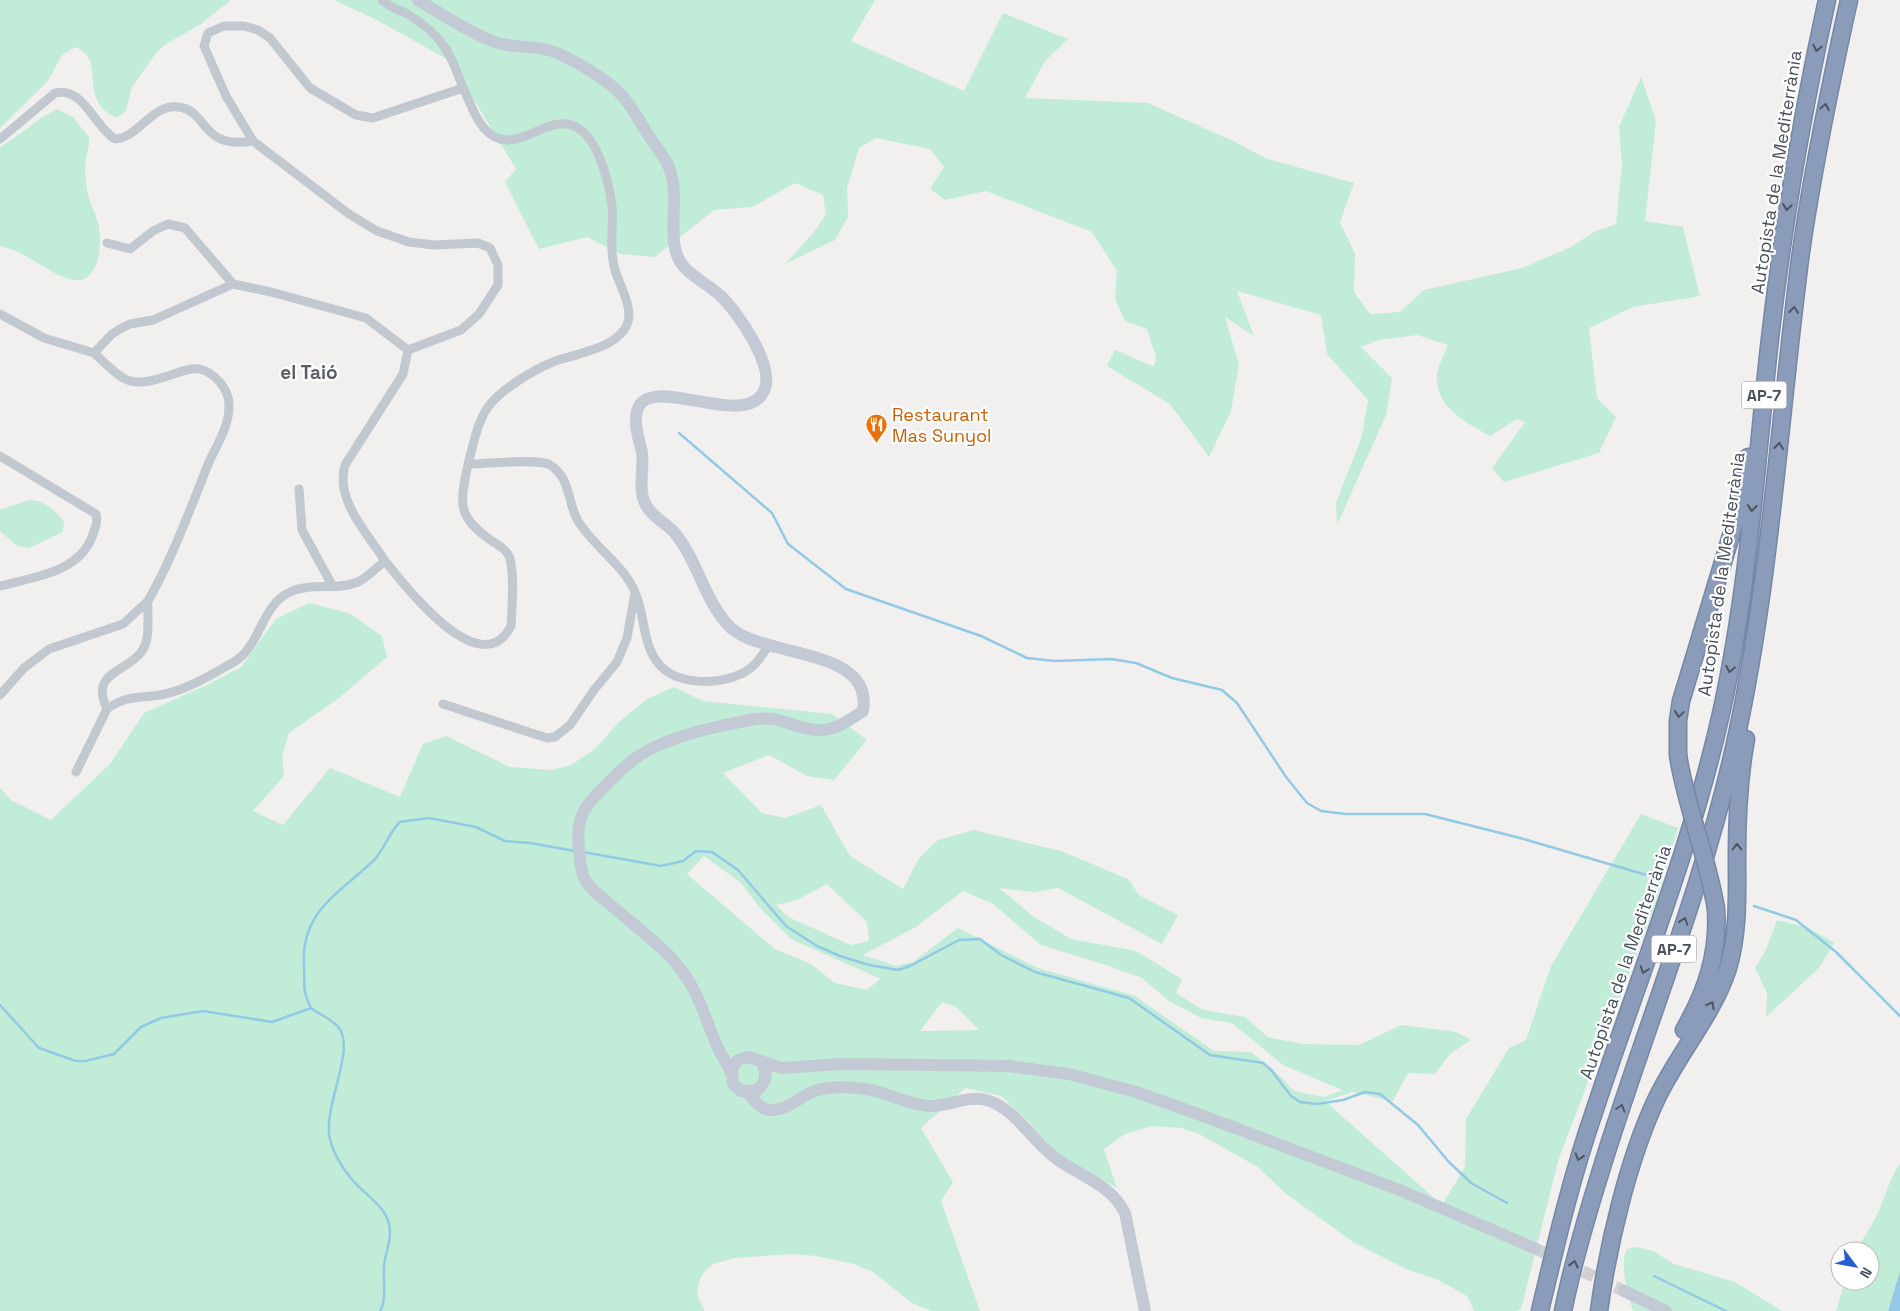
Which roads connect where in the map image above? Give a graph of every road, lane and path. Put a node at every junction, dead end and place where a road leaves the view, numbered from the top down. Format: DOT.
graph roads {
  1 [pos="382,0"];
  2 [pos="418,0"];
  3 [pos="1827,0"];
  4 [pos="1849,0"];
  5 [pos="463,88"];
  6 [pos="0,139"];
  7 [pos="252,141"];
  8 [pos="107,243"];
  9 [pos="232,284"];
  10 [pos="0,314"];
  11 [pos="1769,344"];
  12 [pos="408,350"];
  13 [pos="94,353"];
  14 [pos="0,456"];
  15 [pos="468,464"];
  16 [pos="299,489"];
  17 [pos="385,561"];
  18 [pos="1764,582"];
  19 [pos="332,585"];
  20 [pos="0,586"];
  21 [pos="635,590"];
  22 [pos="148,601"];
  23 [pos="768,646"];
  24 [pos="0,695"];
  25 [pos="443,704"];
  26 [pos="107,709"];
  27 [pos="76,772"];
  28 [pos="715,1038"];
  29 [pos="742,1058"];
  30 [pos="762,1063"];
  31 [pos="790,1069"];
  32 [pos="731,1073"];
  33 [pos="763,1083"];
  34 [pos="747,1092"];
  35 [pos="773,1110"];
  36 [pos="1534,1248"];
  37 [pos="1624,1291"];
  38 [pos="1145,1311"];
  39 [pos="1540,1311"];
  40 [pos="1563,1311"];
  41 [pos="1591,1311"];
  42 [pos="1599,1311"];
  43 [pos="1666,1311"];
  1 -- 5 [label="street"];
  2 -- 23 [label="street"];
  3 -- 11 [label="highway, Autopista de la Mediterrània / AP-7, one-way"];
  18 -- 4 [label="highway, Autopista de la Mediterrània / AP-7, one-way"];
  5 -- 7 [label="street"];
  5 -- 15 [label="street"];
  6 -- 7 [label="street"];
  7 -- 12 [label="street"];
  8 -- 9 [label="street"];
  9 -- 12 [label="street"];
  9 -- 13 [label="street"];
  10 -- 13 [label="street"];
  11 -- 39 [label="highway, Autopista de la Mediterrània / AP-7, one-way"];
  11 -- 41 [label="highway, one-way, bridge"];
  12 -- 17 [label="street"];
  13 -- 22 [label="street"];
  14 -- 20 [label="street"];
  15 -- 17 [label="street"];
  15 -- 21 [label="street"];
  16 -- 19 [label="street"];
  17 -- 19 [label="street"];
  40 -- 18 [label="highway, Autopista de la Mediterrània / AP-7, one-way"];
  42 -- 18 [label="highway, one-way"];
  19 -- 26 [label="street"];
  21 -- 23 [label="street"];
  21 -- 25 [label="street"];
  22 -- 24 [label="street"];
  22 -- 26 [label="street"];
  23 -- 28 [label="street"];
  26 -- 27 [label="street"];
  28 -- 29 [label="street"];
  28 -- 32 [label="street"];
  29 -- 30 [label="street"];
  29 -- 32 [label="street"];
  30 -- 31 [label="street"];
  30 -- 33 [label="street"];
  31 -- 33 [label="street"];
  31 -- 36 [label="street"];
  32 -- 34 [label="street"];
  33 -- 34 [label="street"];
  33 -- 35 [label="street"];
  34 -- 35 [label="street"];
  35 -- 38 [label="street"];
  37 -- 43 [label="street"];
}
